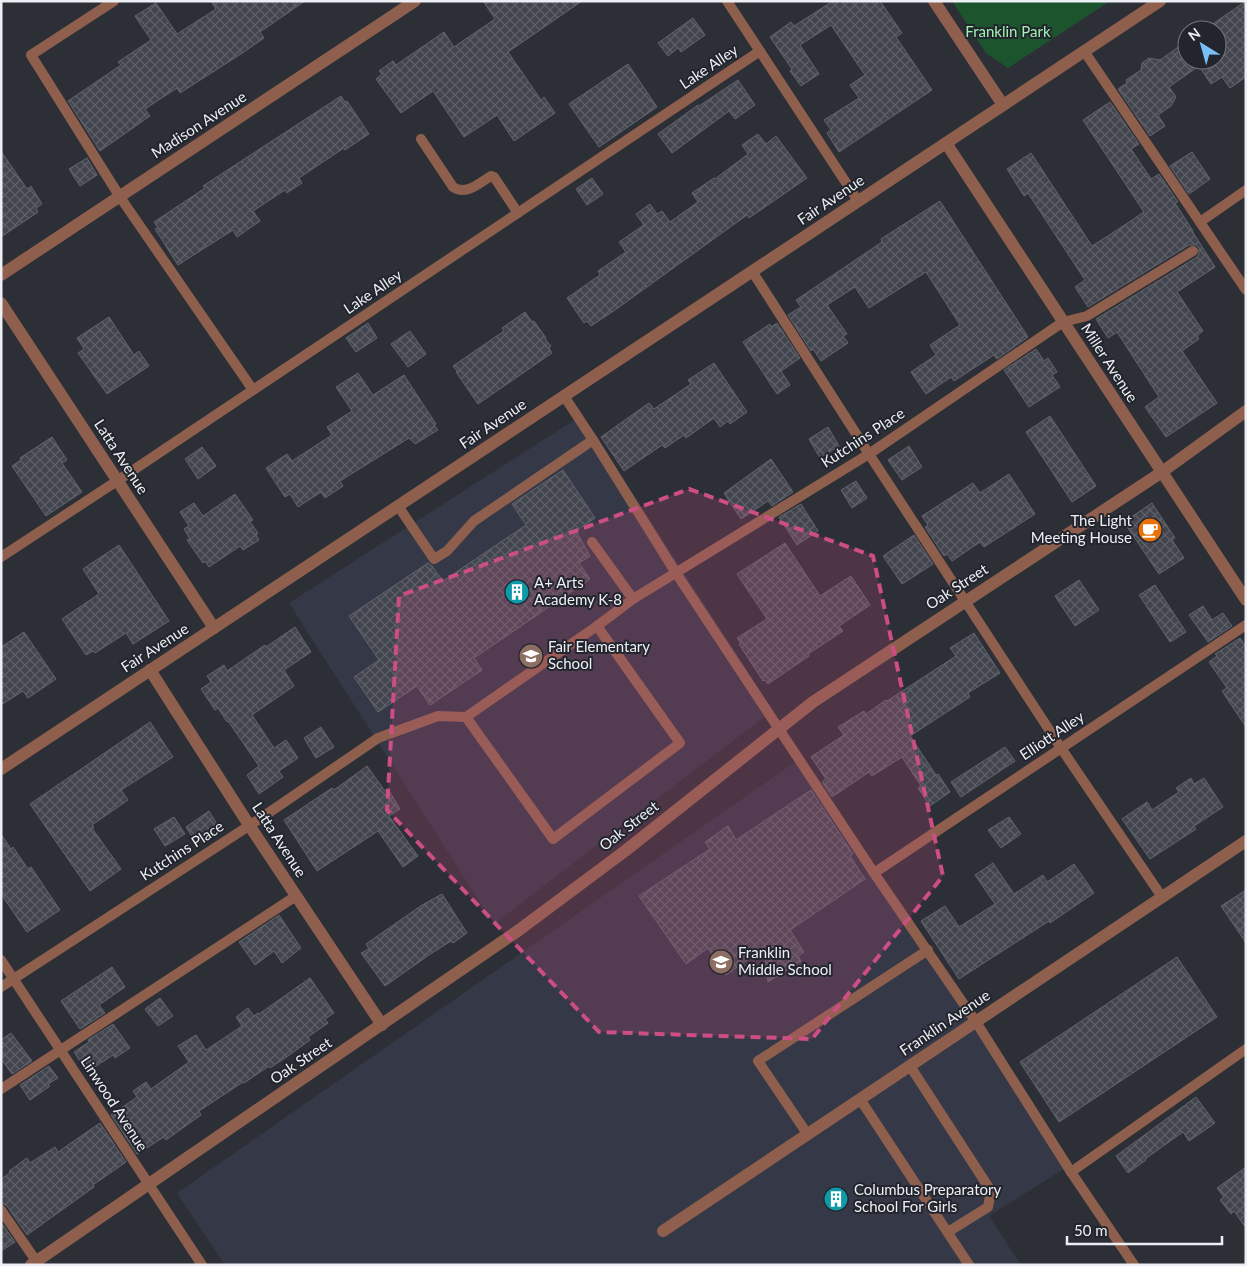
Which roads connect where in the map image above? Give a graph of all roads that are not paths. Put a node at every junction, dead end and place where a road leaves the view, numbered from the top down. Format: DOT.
graph roads {
  1 [pos="114,1"];
  2 [pos="415,1"];
  3 [pos="727,1"];
  4 [pos="934,1"];
  5 [pos="1160,1"];
  6 [pos="760,51"];
  7 [pos="1084,52"];
  8 [pos="1003,106"];
  9 [pos="421,139"];
  10 [pos="946,143"];
  11 [pos="1246,190"];
  12 [pos="120,197"];
  13 [pos="858,201"];
  14 [pos="518,213"];
  15 [pos="1200,222"];
  16 [pos="1193,250"];
  17 [pos="752,271"];
  18 [pos="1,275"];
  19 [pos="1246,290"];
  20 [pos="1,303"];
  21 [pos="1063,322"];
  22 [pos="253,390"];
  23 [pos="564,396"];
  24 [pos="1246,411"];
  25 [pos="593,440"];
  26 [pos="869,454"];
  27 [pos="1162,472"];
  28 [pos="117,481"];
  29 [pos="398,506"];
  30 [pos="592,542"];
  31 [pos="1,556"];
  32 [pos="676,573"];
  33 [pos="633,598"];
  34 [pos="1246,600"];
  35 [pos="965,601"];
  36 [pos="1246,625"];
  37 [pos="597,626"];
  38 [pos="214,628"];
  39 [pos="150,670"];
  40 [pos="466,717"];
  41 [pos="778,728"];
  42 [pos="1061,748"];
  43 [pos="1,769"];
  44 [pos="249,825"];
  45 [pos="1246,841"];
  46 [pos="874,873"];
  47 [pos="296,896"];
  48 [pos="1162,897"];
  49 [pos="928,950"];
  50 [pos="1,960"];
  51 [pos="14,979"];
  52 [pos="1,987"];
  53 [pos="976,1022"];
  54 [pos="382,1025"];
  55 [pos="1246,1049"];
  56 [pos="61,1050"];
  57 [pos="910,1066"];
  58 [pos="1,1089"];
  59 [pos="860,1099"];
  60 [pos="808,1134"];
  61 [pos="1072,1172"];
  62 [pos="150,1184"];
  63 [pos="1,1210"];
  64 [pos="663,1231"];
  65 [pos="948,1232"];
  66 [pos="35,1264"];
  67 [pos="202,1265"];
  68 [pos="969,1265"];
  69 [pos="1134,1265"];
  1 -- 12 [label="lane"];
  2 -- 12 [label="street, Madison Avenue"];
  3 -- 6 [label="lane"];
  4 -- 8 [label="street"];
  5 -- 7 [label="street, Fair Avenue"];
  6 -- 13 [label="lane"];
  6 -- 14 [label="lane, Lake Alley"];
  7 -- 8 [label="street, Fair Avenue"];
  7 -- 15 [label="lane"];
  8 -- 10 [label="street, Fair Avenue"];
  9 -- 14 [label="lane"];
  10 -- 13 [label="street, Fair Avenue"];
  10 -- 21 [label="street, Miller Avenue"];
  11 -- 15 [label="lane"];
  12 -- 18 [label="street, Madison Avenue"];
  12 -- 22 [label="lane"];
  13 -- 17 [label="street, Fair Avenue"];
  14 -- 22 [label="lane, Lake Alley"];
  15 -- 19 [label="lane"];
  16 -- 21 [label="lane"];
  17 -- 23 [label="street, Fair Avenue"];
  17 -- 26 [label="lane"];
  20 -- 28 [label="street, Latta Avenue"];
  21 -- 26 [label="lane, Kutchins Place"];
  21 -- 27 [label="street, Miller Avenue"];
  22 -- 28 [label="lane, Lake Alley"];
  23 -- 25 [label="lane"];
  23 -- 29 [label="street, Fair Avenue"];
  24 -- 27 [label="street, Oak Street"];
  25 -- 29 [label="lane"];
  25 -- 32 [label="lane"];
  26 -- 32 [label="lane, Kutchins Place"];
  26 -- 35 [label="lane"];
  27 -- 34 [label="street, Miller Avenue"];
  27 -- 35 [label="street, Oak Street"];
  28 -- 31 [label="lane, Lake Alley"];
  28 -- 38 [label="street, Latta Avenue"];
  29 -- 38 [label="street, Fair Avenue"];
  30 -- 33 [label="lane"];
  32 -- 33 [label="lane, Kutchins Place"];
  32 -- 41 [label="lane"];
  33 -- 37 [label="lane, Kutchins Place"];
  35 -- 41 [label="street, Oak Street"];
  35 -- 42 [label="lane"];
  36 -- 42 [label="lane, Elliott Alley"];
  37 -- 40 [label="lane, Kutchins Place"];
  37 -- 40 [label="lane"];
  38 -- 39 [label="street, Fair Avenue"];
  39 -- 43 [label="street, Fair Avenue"];
  39 -- 44 [label="street, Latta Avenue"];
  40 -- 44 [label="lane, Kutchins Place"];
  41 -- 46 [label="lane"];
  41 -- 54 [label="street, Oak Street"];
  42 -- 46 [label="lane, Elliott Alley"];
  42 -- 48 [label="lane"];
  44 -- 47 [label="street, Latta Avenue"];
  44 -- 51 [label="lane, Kutchins Place"];
  45 -- 48 [label="street, Franklin Avenue"];
  46 -- 49 [label="lane"];
  47 -- 54 [label="street, Latta Avenue"];
  47 -- 56 [label="lane"];
  48 -- 53 [label="street, Franklin Avenue"];
  49 -- 53 [label="lane"];
  49 -- 60 [label="lane"];
  50 -- 51 [label="lane, Linwood Avenue"];
  51 -- 52 [label="lane, Kutchins Place"];
  51 -- 56 [label="lane, Linwood Avenue"];
  53 -- 57 [label="street, Franklin Avenue"];
  53 -- 61 [label="lane"];
  54 -- 62 [label="street, Oak Street"];
  55 -- 61 [label="lane"];
  56 -- 58 [label="lane"];
  56 -- 62 [label="lane, Linwood Avenue"];
  57 -- 59 [label="street, Franklin Avenue"];
  57 -- 65 [label="lane"];
  59 -- 60 [label="street, Franklin Avenue"];
  59 -- 65 [label="lane"];
  60 -- 64 [label="street, Franklin Avenue"];
  61 -- 69 [label="lane"];
  62 -- 66 [label="street, Oak Street"];
  62 -- 67 [label="lane, Linwood Avenue"];
  63 -- 66 [label="lane"];
  65 -- 68 [label="lane"];
}
